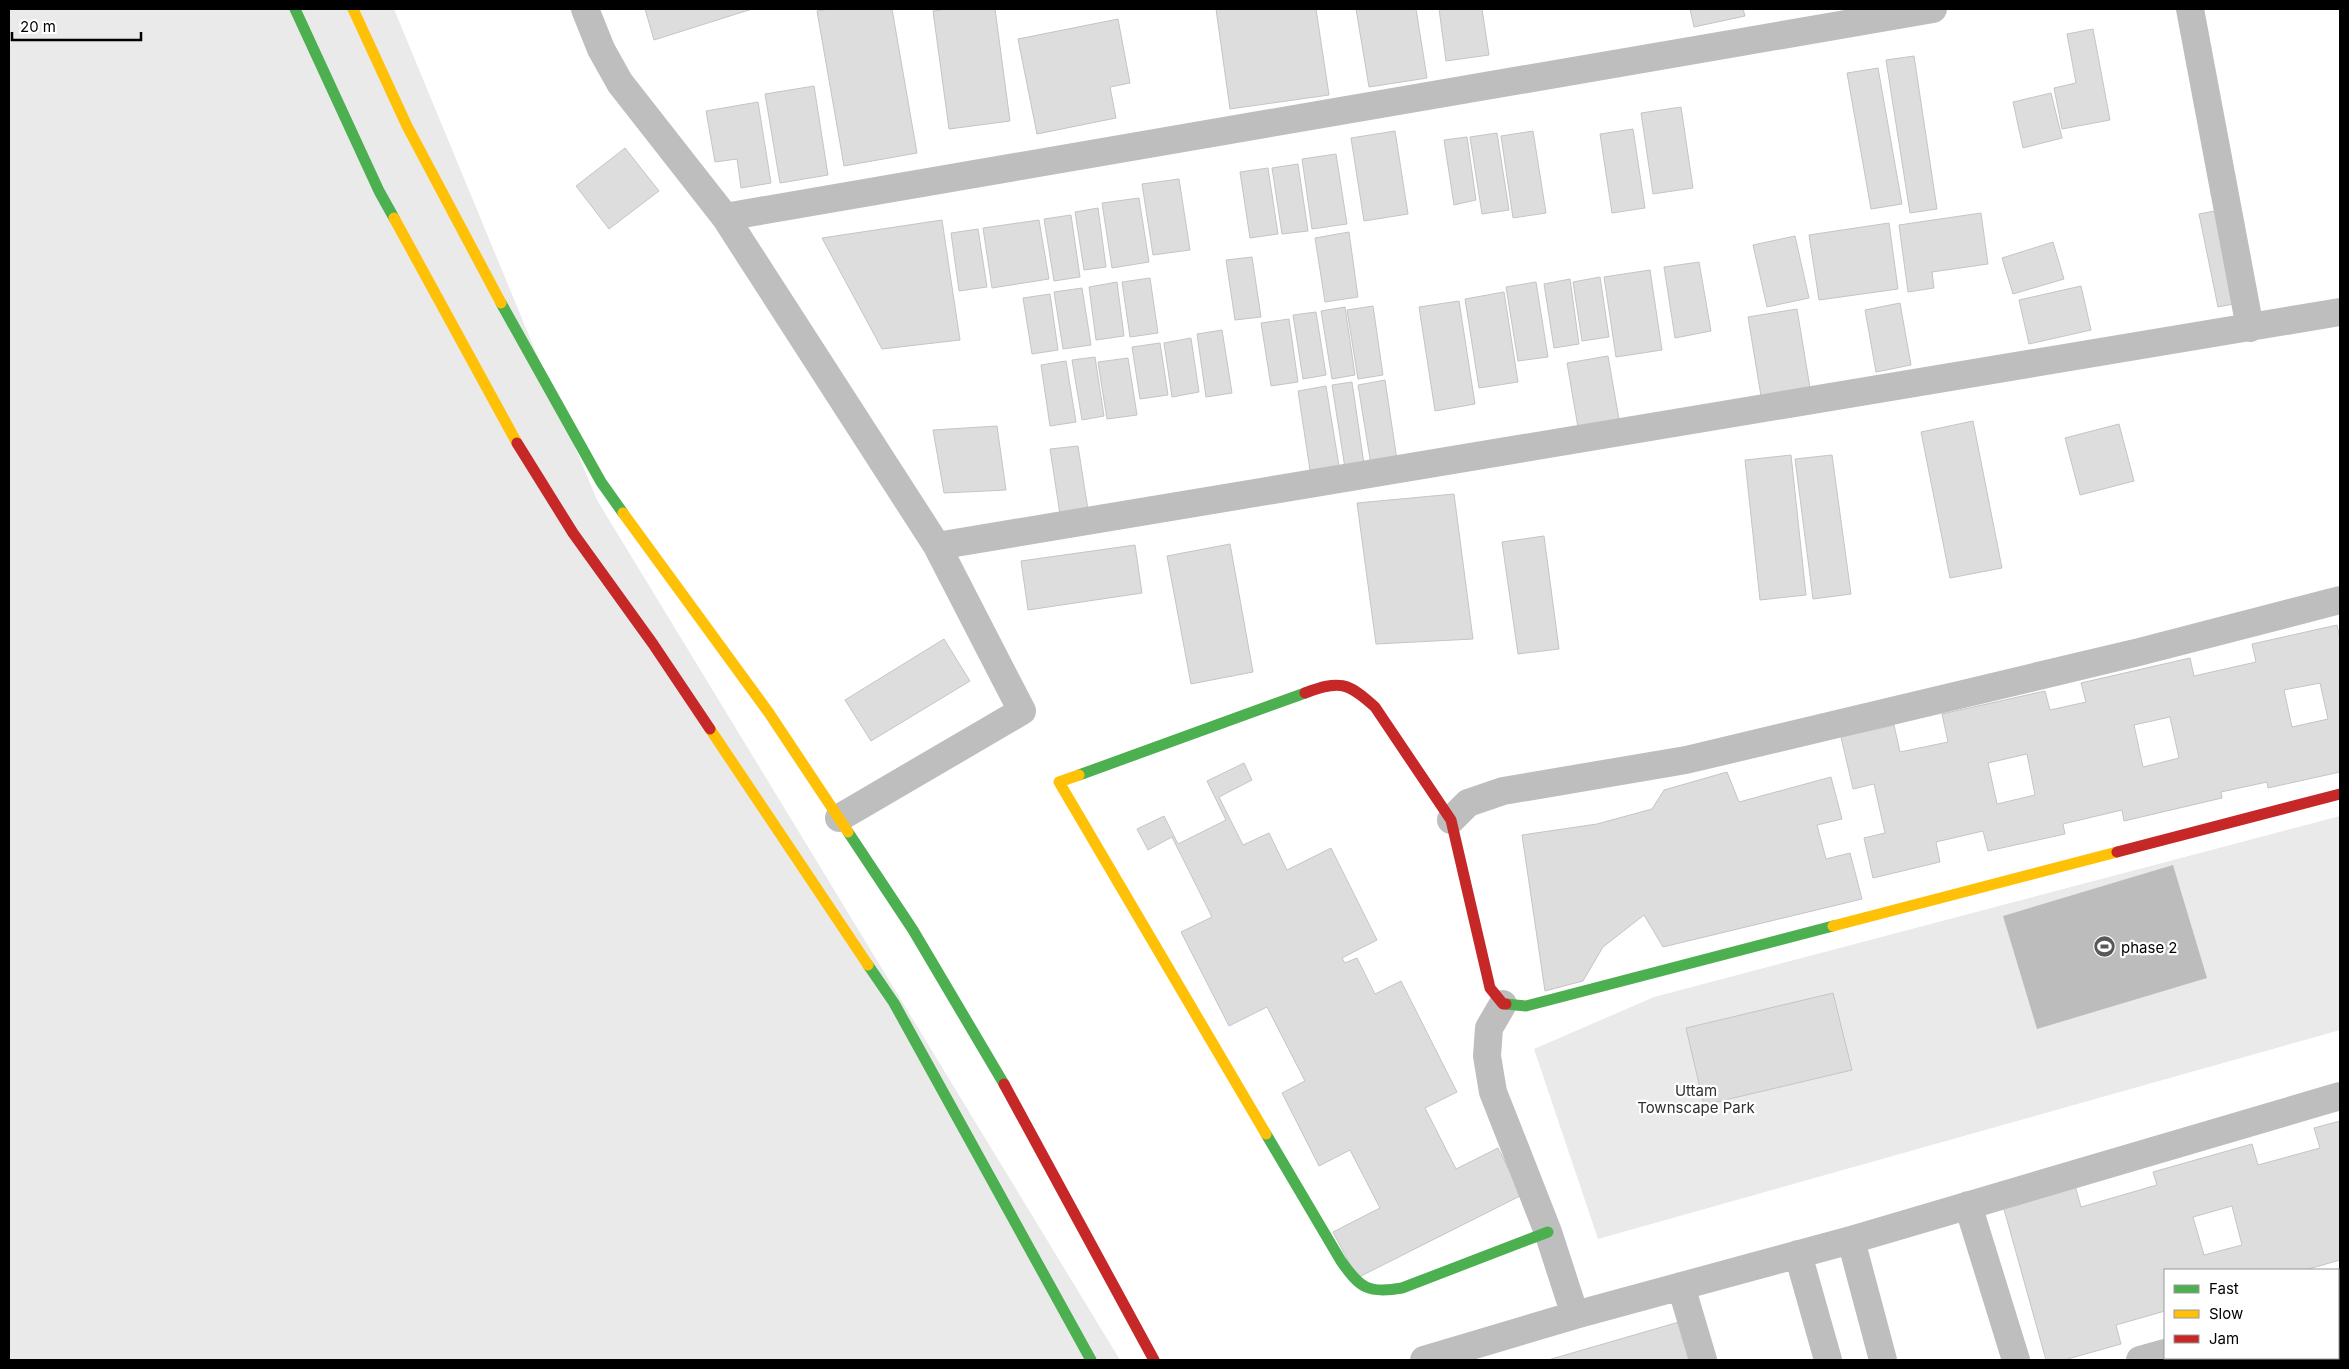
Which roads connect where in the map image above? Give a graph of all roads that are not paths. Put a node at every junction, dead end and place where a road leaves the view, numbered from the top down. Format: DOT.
graph roads {
  1 [pos="295,9"];
  2 [pos="353,9"];
  3 [pos="585,9"];
  4 [pos="1933,9"];
  5 [pos="2190,9"];
  6 [pos="725,218"];
  7 [pos="2340,312"];
  8 [pos="2250,328"];
  9 [pos="937,546"];
  10 [pos="2340,600"];
  11 [pos="2340,794"];
  12 [pos="839,818"];
  13 [pos="1450,820"];
  14 [pos="1503,1004"];
  15 [pos="2340,1096"];
  16 [pos="1968,1205"];
  17 [pos="1548,1232"];
  18 [pos="1851,1240"];
  19 [pos="1798,1254"];
  20 [pos="1681,1286"];
  21 [pos="1575,1315"];
  22 [pos="2164,1353"];
  23 [pos="1091,1360"];
  24 [pos="1154,1360"];
  25 [pos="1424,1360"];
  26 [pos="1703,1360"];
  27 [pos="1828,1360"];
  28 [pos="1884,1360"];
  29 [pos="2016,1360"];
  30 [pos="2140,1360"];
  1 -- 23 [label="street"];
  2 -- 12 [label="street"];
  3 -- 6 [label="street"];
  4 -- 6 [label="street"];
  5 -- 8 [label="street"];
  6 -- 9 [label="street"];
  7 -- 8 [label="street"];
  8 -- 9 [label="street"];
  9 -- 12 [label="street"];
  10 -- 13 [label="street"];
  11 -- 14 [label="street"];
  12 -- 24 [label="street"];
  13 -- 14 [label="street"];
  13 -- 17 [label="street"];
  14 -- 17 [label="street"];
  15 -- 16 [label="street"];
  16 -- 18 [label="street"];
  16 -- 29 [label="street"];
  17 -- 21 [label="street"];
  18 -- 19 [label="street"];
  18 -- 28 [label="street"];
  19 -- 20 [label="street"];
  19 -- 27 [label="street"];
  20 -- 21 [label="street"];
  20 -- 26 [label="street"];
  21 -- 25 [label="street"];
  22 -- 30 [label="street"];
}
